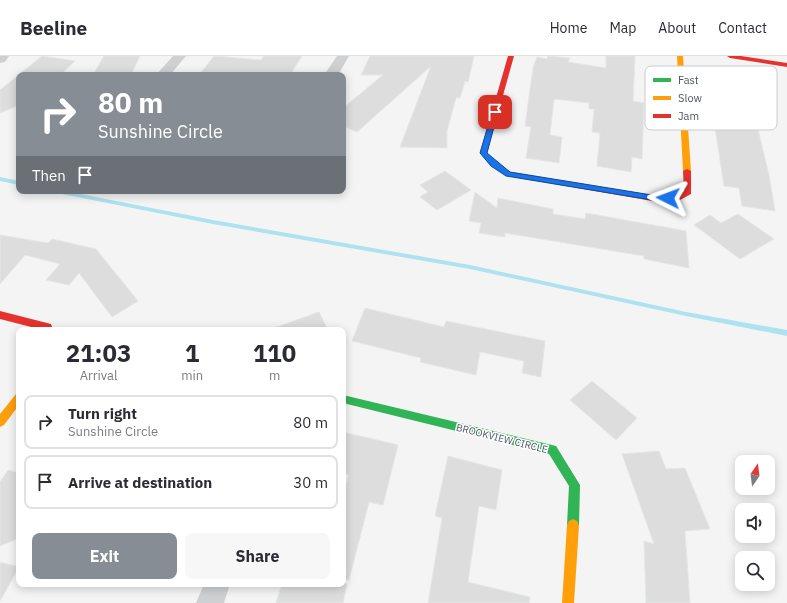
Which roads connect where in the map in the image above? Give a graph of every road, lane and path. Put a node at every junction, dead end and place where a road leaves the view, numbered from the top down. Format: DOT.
graph roads {
  1 [pos="3,56"];
  2 [pos="180,56"];
  3 [pos="343,56"];
  4 [pos="511,56"];
  5 [pos="680,56"];
  6 [pos="730,56"];
  7 [pos="0,59"];
  8 [pos="787,65"];
  9 [pos="681,66"];
  10 [pos="166,72"];
  11 [pos="333,72"];
  12 [pos="684,130"];
  13 [pos="0,315"];
  14 [pos="48,327"];
  15 [pos="346,400"];
  16 [pos="16,401"];
  17 [pos="0,422"];
  18 [pos="217,587"];
  19 [pos="210,603"];
  20 [pos="568,603"];
  1 -- 7 [label="street"];
  2 -- 10 [label="street"];
  3 -- 11 [label="street"];
  4 -- 12 [label="street"];
  5 -- 9 [label="street"];
  6 -- 8 [label="street"];
  13 -- 14 [label="street"];
  15 -- 20 [label="street, BROOKVIEW CIRCLE"];
  16 -- 17 [label="street"];
  18 -- 19 [label="street"];
}
